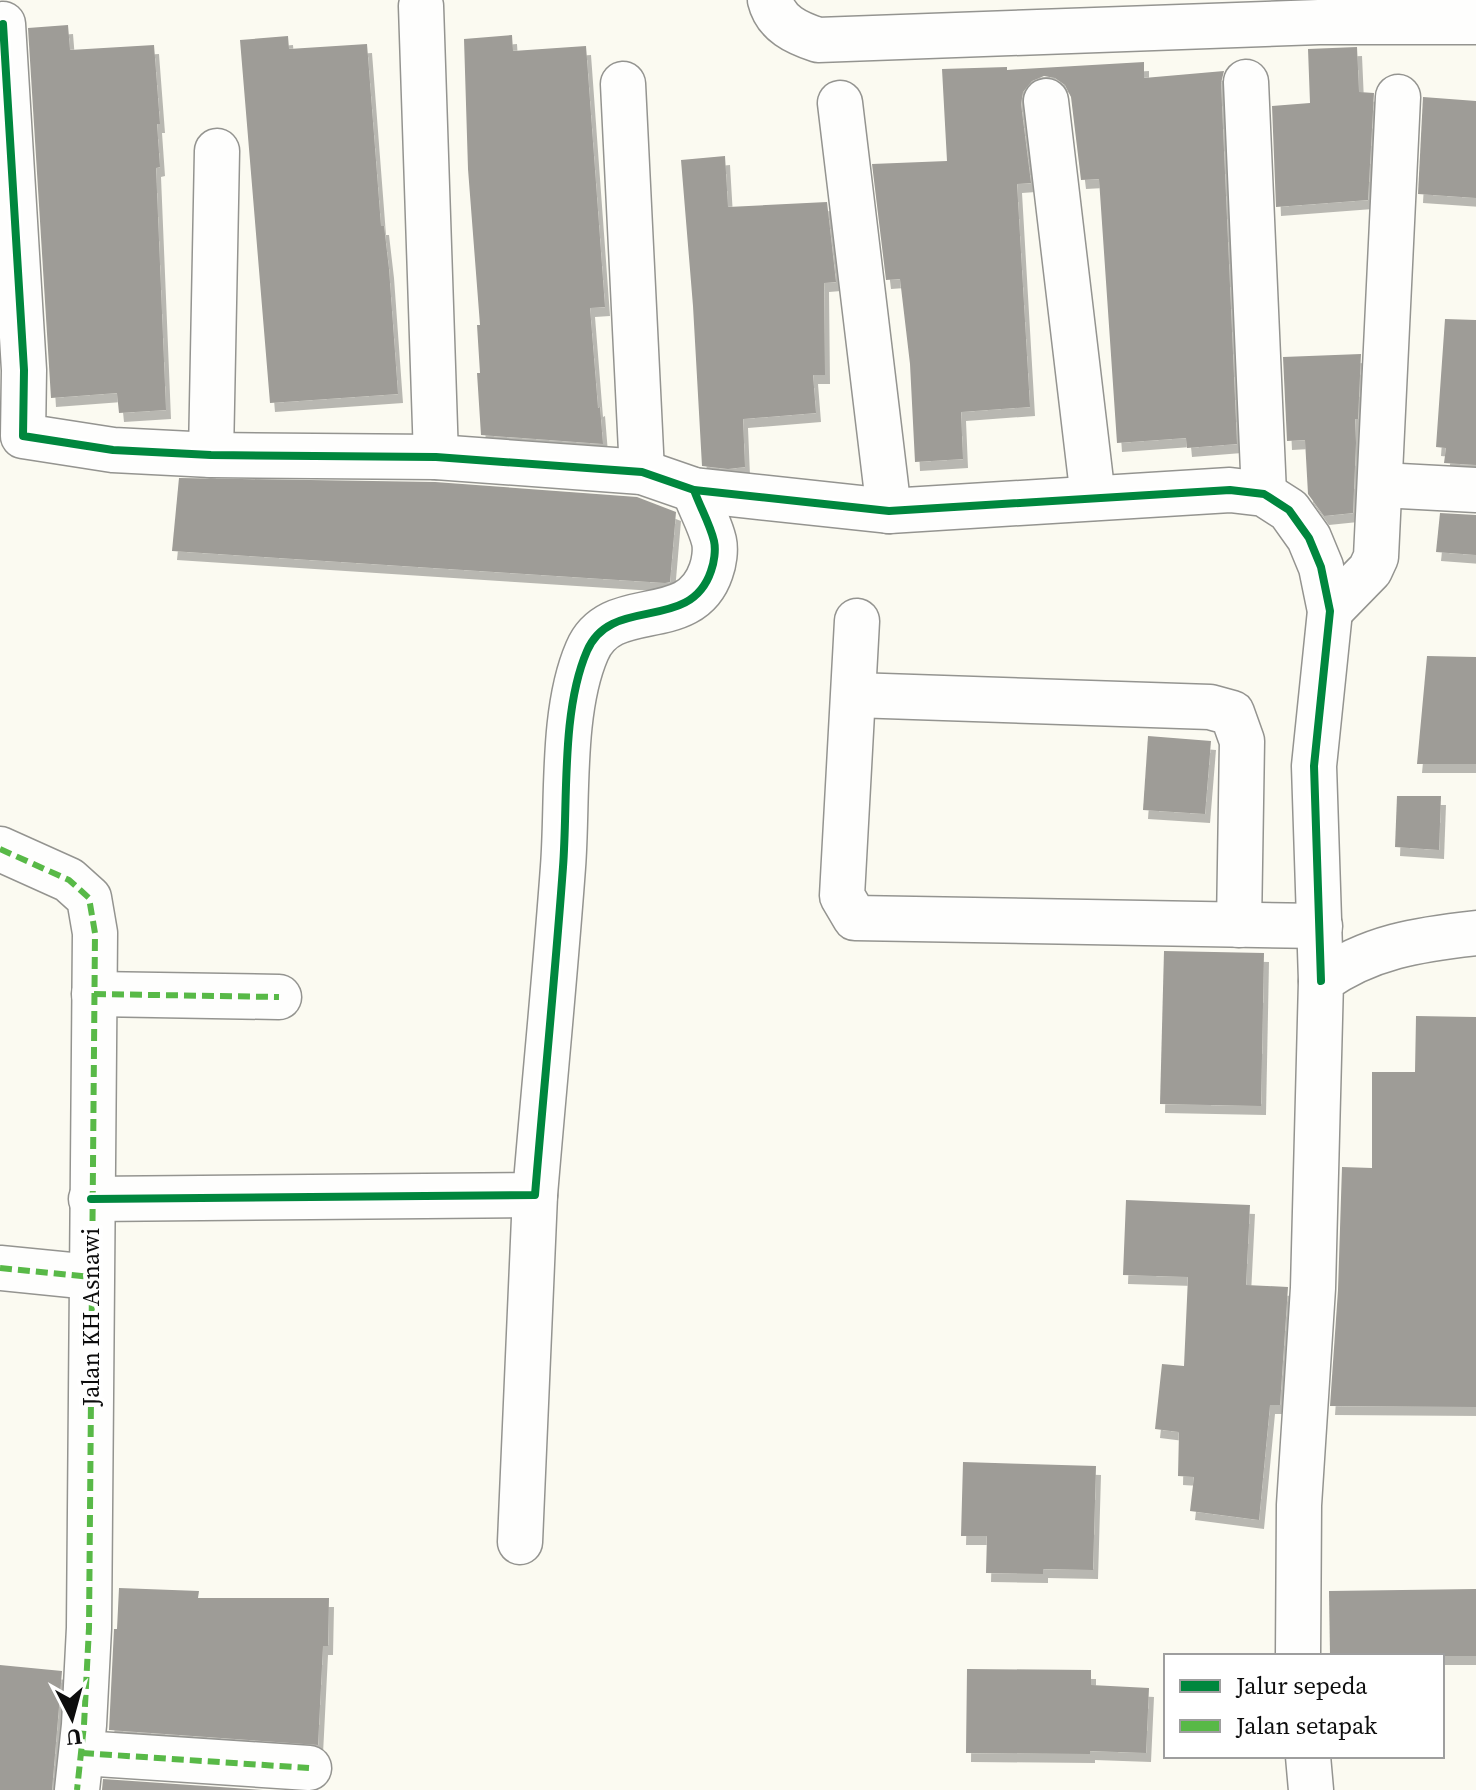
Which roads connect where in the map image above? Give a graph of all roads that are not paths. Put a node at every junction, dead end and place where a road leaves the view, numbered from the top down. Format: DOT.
graph roads {
  1 [pos="770,0"];
  2 [pos="421,6"];
  3 [pos="1318,11"];
  4 [pos="1059,15"];
  5 [pos="1476,22"];
  6 [pos="3,24"];
  7 [pos="1246,82"];
  8 [pos="623,84"];
  9 [pos="1398,97"];
  10 [pos="1046,101"];
  11 [pos="840,103"];
  12 [pos="217,151"];
  13 [pos="12,436"];
  14 [pos="211,455"];
  15 [pos="436,457"];
  16 [pos="642,472"];
  17 [pos="1381,485"];
  18 [pos="694,490"];
  19 [pos="1476,490"];
  20 [pos="1264,494"];
  21 [pos="1093,498"];
  22 [pos="889,511"];
  23 [pos="1330,611"];
  24 [pos="857,621"];
  25 [pos="854,695"];
  26 [pos="0,849"];
  27 [pos="1239,925"];
  28 [pos="1320,926"];
  29 [pos="1476,933"];
  30 [pos="1321,981"];
  31 [pos="94,994"];
  32 [pos="279,997"];
  33 [pos="535,1195"];
  34 [pos="91,1199"];
  35 [pos="0,1268"];
  36 [pos="91,1277"];
  37 [pos="520,1542"];
  38 [pos="1298,1654"];
  39 [pos="1308,1758"];
  40 [pos="309,1768"];
  41 [pos="79,1772"];
  42 [pos="1311,1790"];
  1 -- 4 [label="street"];
  2 -- 15 [label="street"];
  3 -- 4 [label="street"];
  3 -- 5 [label="street"];
  6 -- 13 [label="street"];
  7 -- 20 [label="street"];
  8 -- 16 [label="street"];
  9 -- 17 [label="street"];
  10 -- 21 [label="street"];
  11 -- 22 [label="street"];
  12 -- 14 [label="street"];
  13 -- 14 [label="street"];
  14 -- 15 [label="street"];
  15 -- 16 [label="street"];
  16 -- 18 [label="street"];
  17 -- 19 [label="street"];
  17 -- 23 [label="street"];
  18 -- 22 [label="street"];
  18 -- 33 [label="street"];
  20 -- 21 [label="street"];
  20 -- 23 [label="street"];
  21 -- 22 [label="street"];
  23 -- 28 [label="street"];
  24 -- 25 [label="street"];
  25 -- 27 [label="street"];
  25 -- 27 [label="street"];
  26 -- 31 [label="street, Jalan KH Asnawi"];
  27 -- 28 [label="street"];
  28 -- 30 [label="street"];
  29 -- 30 [label="street"];
  30 -- 38 [label="street"];
  31 -- 32 [label="street"];
  31 -- 34 [label="street, Jalan KH Asnawi"];
  33 -- 34 [label="street"];
  33 -- 37 [label="street"];
  34 -- 36 [label="street, Jalan KH Asnawi"];
  35 -- 36 [label="street"];
  36 -- 41 [label="street, Jalan KH Asnawi"];
  39 -- 42 [label="street"];
  40 -- 41 [label="street"];
}
